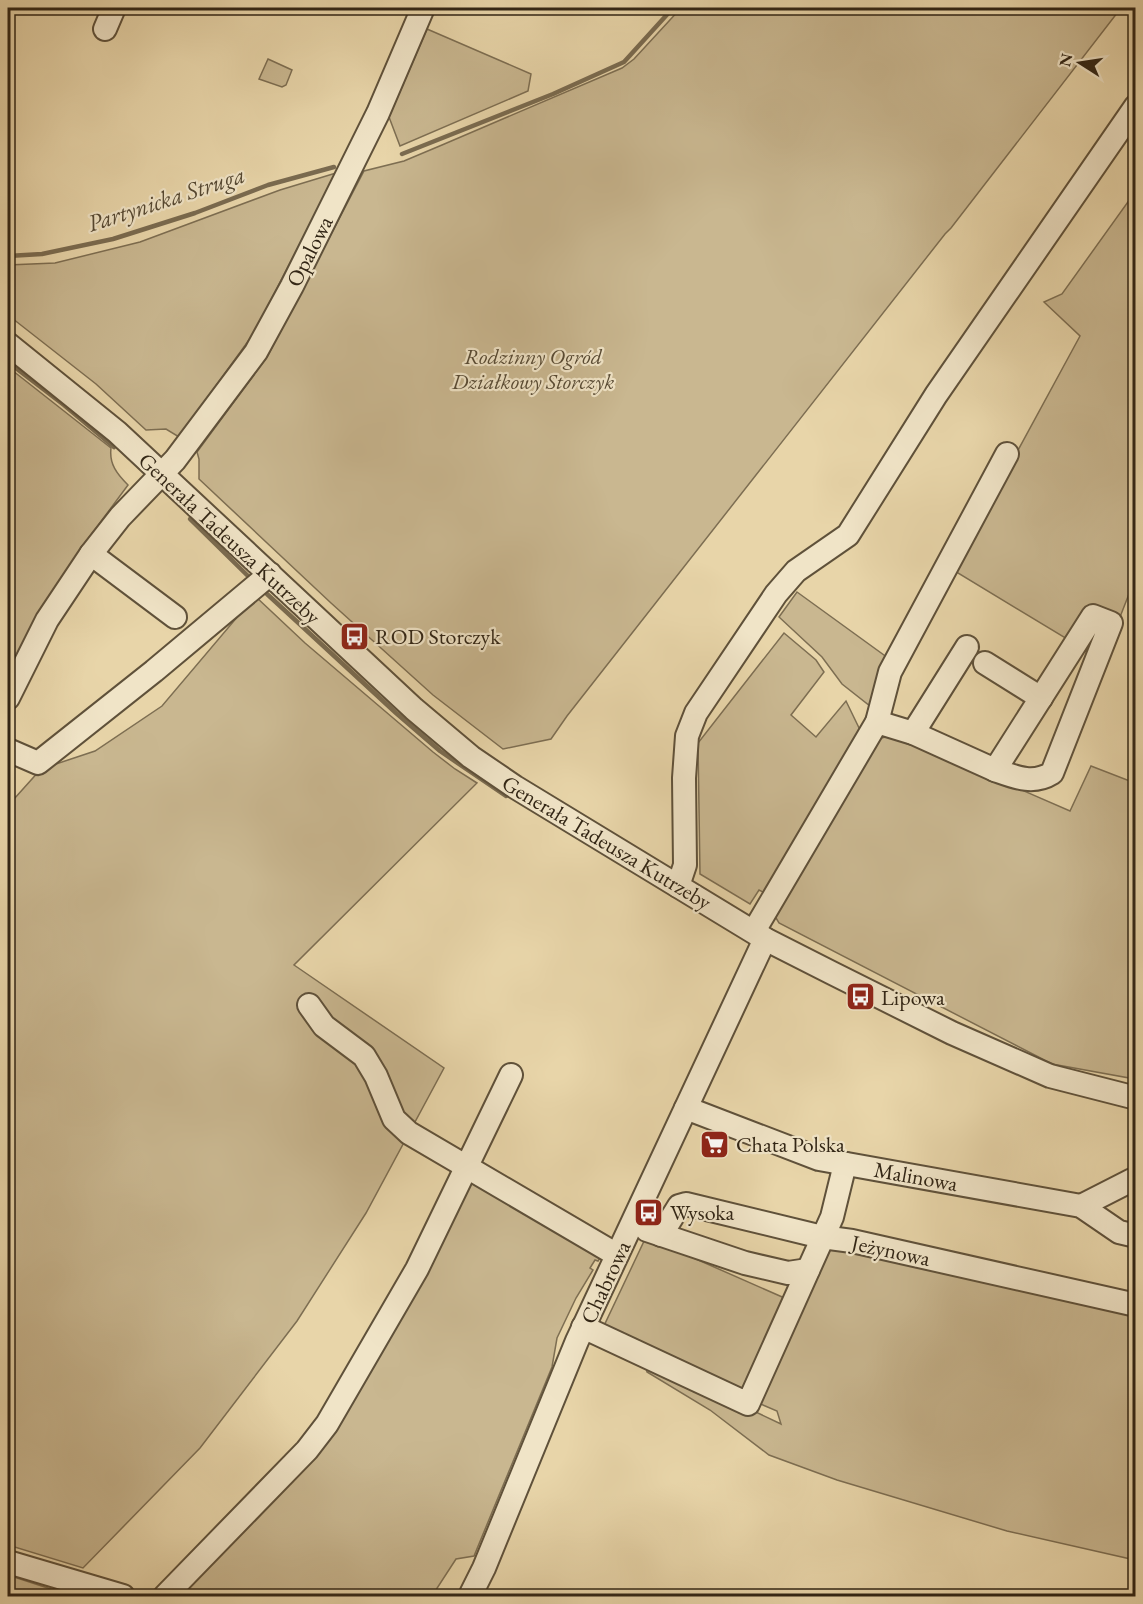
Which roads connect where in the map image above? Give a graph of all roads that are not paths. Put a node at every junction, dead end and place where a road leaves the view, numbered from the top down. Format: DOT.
graph roads {
  1 [pos="114,8"];
  2 [pos="423,8"];
  3 [pos="105,29"];
  4 [pos="1136,106"];
  5 [pos="8,344"];
  6 [pos="1007,454"];
  7 [pos="162,474"];
  8 [pos="91,554"];
  9 [pos="270,574"];
  10 [pos="176,617"];
  11 [pos="968,647"];
  12 [pos="985,663"];
  13 [pos="8,698"];
  14 [pos="1041,698"];
  15 [pos="878,722"];
  16 [pos="913,733"];
  17 [pos="16,754"];
  18 [pos="995,770"];
  19 [pos="678,885"];
  20 [pos="757,933"];
  21 [pos="309,1005"];
  22 [pos="512,1075"];
  23 [pos="1136,1098"];
  24 [pos="686,1108"];
  25 [pos="845,1164"];
  26 [pos="468,1167"];
  27 [pos="1136,1180"];
  28 [pos="1081,1206"];
  29 [pos="631,1224"];
  30 [pos="661,1235"];
  31 [pos="1136,1236"];
  32 [pos="822,1237"];
  33 [pos="617,1255"];
  34 [pos="808,1270"];
  35 [pos="1136,1305"];
  36 [pos="583,1327"];
  37 [pos="8,1562"];
  38 [pos="123,1596"];
  39 [pos="165,1596"];
  40 [pos="470,1596"];
  1 -- 3 [label="street"];
  2 -- 7 [label="street, Opalowa"];
  4 -- 19 [label="street"];
  5 -- 7 [label="street, Generała Tadeusza Kutrzeby"];
  6 -- 15 [label="street, Chabrowa"];
  7 -- 8 [label="street, Opalowa"];
  7 -- 9 [label="street, Generała Tadeusza Kutrzeby"];
  8 -- 10 [label="street"];
  8 -- 13 [label="street, Opalowa"];
  9 -- 17 [label="street"];
  9 -- 19 [label="street, Generała Tadeusza Kutrzeby"];
  11 -- 16 [label="street"];
  12 -- 14 [label="street"];
  14 -- 18 [label="street"];
  14 -- 18 [label="street"];
  15 -- 16 [label="street"];
  15 -- 20 [label="street, Chabrowa"];
  16 -- 18 [label="street"];
  19 -- 20 [label="street, Generała Tadeusza Kutrzeby"];
  20 -- 23 [label="street"];
  20 -- 24 [label="street, Chabrowa"];
  21 -- 26 [label="street"];
  22 -- 26 [label="street"];
  24 -- 25 [label="street, Malinowa"];
  24 -- 29 [label="street, Chabrowa"];
  25 -- 28 [label="street, Malinowa"];
  25 -- 32 [label="street"];
  26 -- 33 [label="street"];
  26 -- 39 [label="street"];
  27 -- 28 [label="street"];
  28 -- 31 [label="street, Malinowa"];
  29 -- 30 [label="street"];
  29 -- 33 [label="street, Chabrowa"];
  30 -- 32 [label="street, Jeżynowa"];
  30 -- 34 [label="street"];
  32 -- 34 [label="street"];
  32 -- 35 [label="street, Jeżynowa"];
  33 -- 36 [label="street, Chabrowa"];
  34 -- 36 [label="street"];
  36 -- 40 [label="street, Chabrowa"];
  37 -- 38 [label="street"];
}
